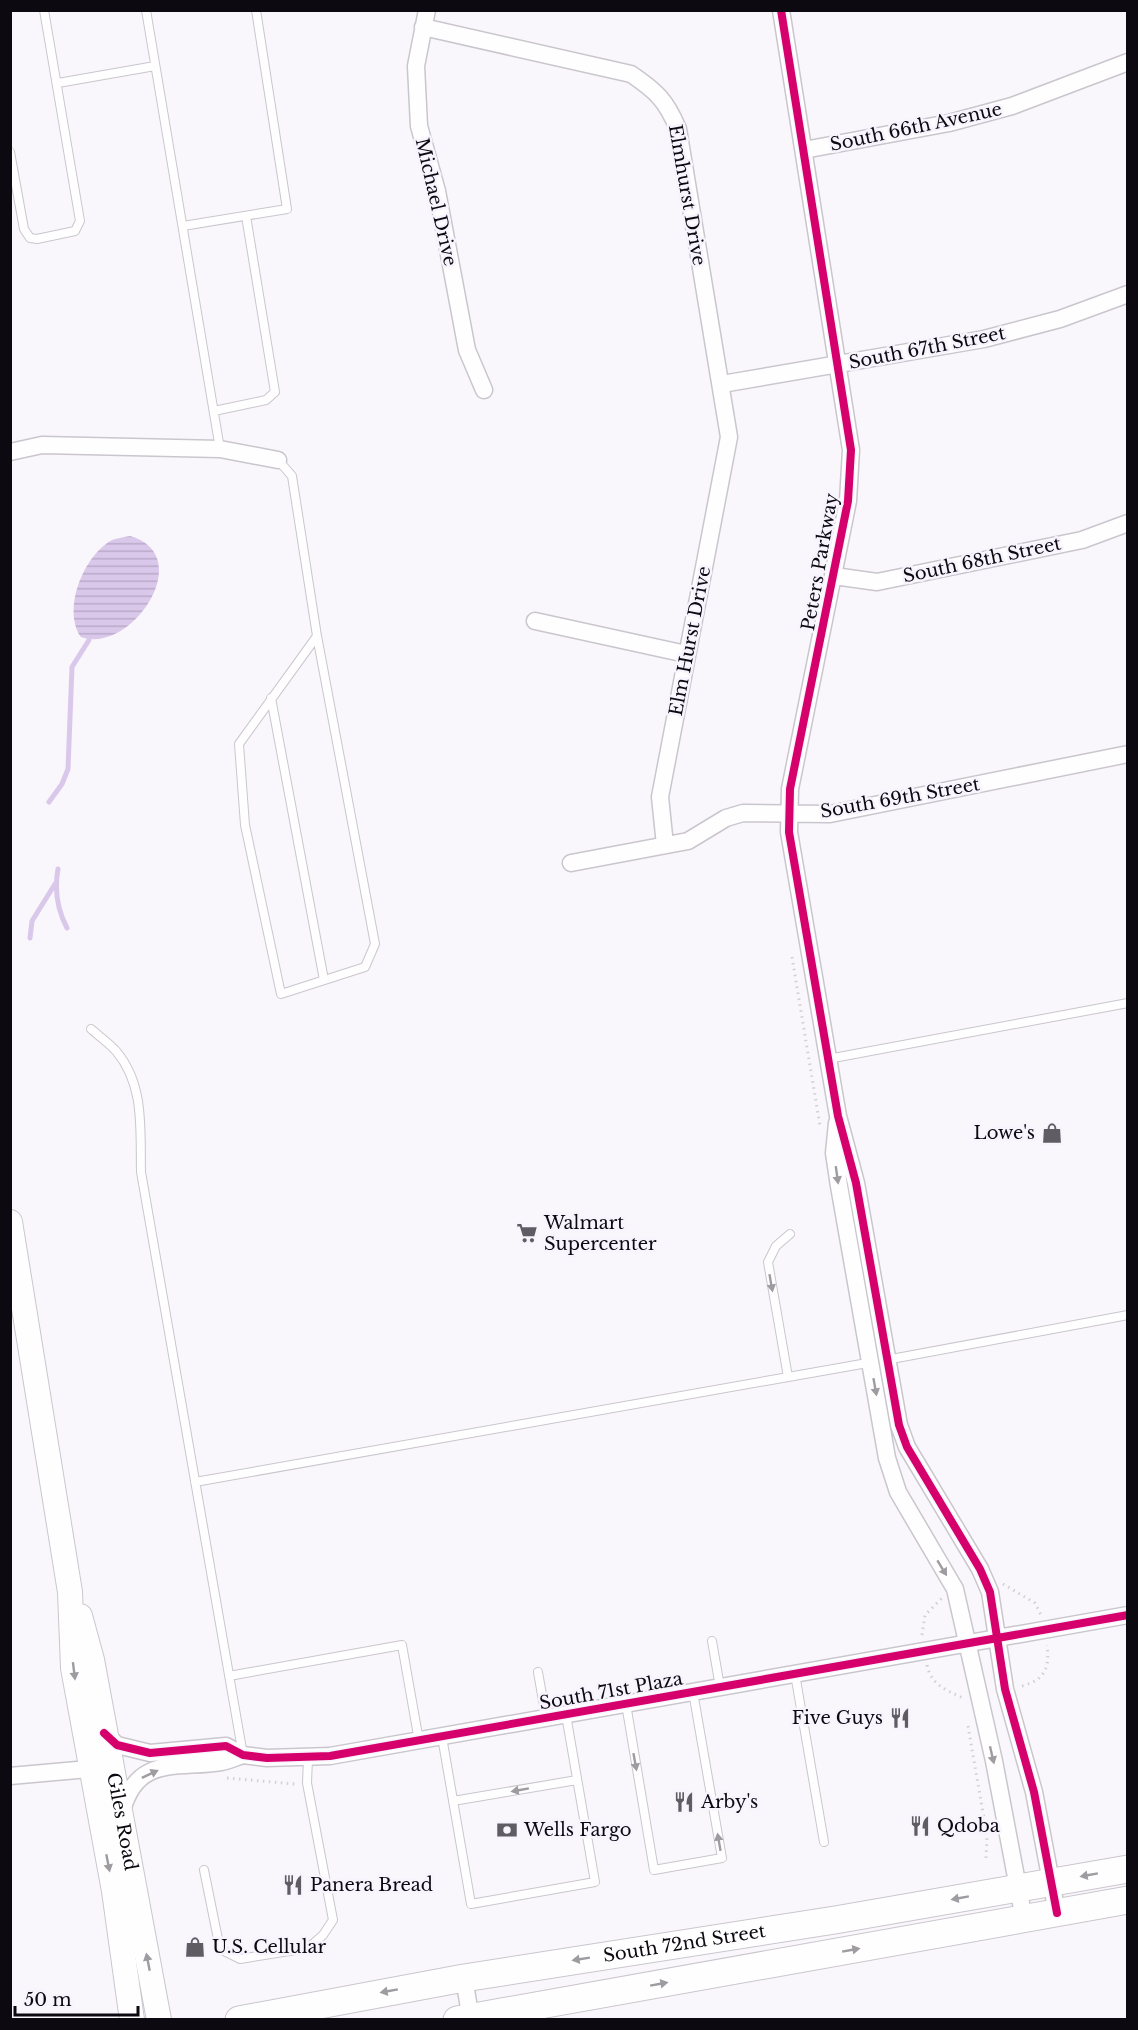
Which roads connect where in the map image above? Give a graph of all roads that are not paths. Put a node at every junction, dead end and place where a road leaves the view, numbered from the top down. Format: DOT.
graph roads {
  1 [pos="44,10"];
  2 [pos="146,10"];
  3 [pos="256,10"];
  4 [pos="427,10"];
  5 [pos="782,10"];
  6 [pos="423,27"];
  7 [pos="1128,62"];
  8 [pos="155,66"];
  9 [pos="58,83"];
  10 [pos="804,150"];
  11 [pos="10,152"];
  12 [pos="246,216"];
  13 [pos="183,226"];
  14 [pos="1128,294"];
  15 [pos="839,364"];
  16 [pos="722,384"];
  17 [pos="484,390"];
  18 [pos="214,411"];
  19 [pos="729,437"];
  20 [pos="220,449"];
  21 [pos="10,452"];
  22 [pos="278,460"];
  23 [pos="1128,523"];
  24 [pos="834,576"];
  25 [pos="535,621"];
  26 [pos="317,636"];
  27 [pos="686,654"];
  28 [pos="271,698"];
  29 [pos="1128,754"];
  30 [pos="789,813"];
  31 [pos="665,845"];
  32 [pos="571,863"];
  33 [pos="324,980"];
  34 [pos="1128,1003"];
  35 [pos="91,1029"];
  36 [pos="828,1059"];
  37 [pos="10,1222"];
  38 [pos="790,1234"];
  39 [pos="1128,1315"];
  40 [pos="879,1361"];
  41 [pos="788,1377"];
  42 [pos="195,1482"];
  43 [pos="70,1592"];
  44 [pos="1128,1615"];
  45 [pos="999,1638"];
  46 [pos="712,1641"];
  47 [pos="967,1643"];
  48 [pos="538,1672"];
  49 [pos="795,1674"];
  50 [pos="229,1676"];
  51 [pos="720,1687"];
  52 [pos="693,1692"];
  53 [pos="626,1704"];
  54 [pos="566,1715"];
  55 [pos="546,1718"];
  56 [pos="104,1733"];
  57 [pos="442,1737"];
  58 [pos="419,1741"];
  59 [pos="243,1755"];
  60 [pos="308,1758"];
  61 [pos="100,1768"];
  62 [pos="10,1776"];
  63 [pos="577,1780"];
  64 [pos="453,1802"];
  65 [pos="120,1820"];
  66 [pos="824,1842"];
  67 [pos="1128,1869"];
  68 [pos="204,1870"];
  69 [pos="1051,1882"];
  70 [pos="1018,1888"];
  71 [pos="1128,1900"];
  72 [pos="1057,1913"];
  73 [pos="1023,1919"];
  74 [pos="464,1977"];
  75 [pos="132,2019"];
  76 [pos="159,2019"];
  77 [pos="239,2019"];
  78 [pos="466,2019"];
  1 -- 9 [label="lane"];
  2 -- 8 [label="lane"];
  3 -- 12 [label="lane"];
  4 -- 6 [label="street, Michael Drive"];
  5 -- 10 [label="street, Peters Parkway"];
  6 -- 16 [label="street, Elmhurst Drive"];
  6 -- 17 [label="street, Michael Drive"];
  7 -- 10 [label="street, South 66th Avenue"];
  8 -- 9 [label="lane"];
  8 -- 13 [label="lane"];
  9 -- 11 [label="lane"];
  10 -- 15 [label="street, Peters Parkway"];
  12 -- 13 [label="lane"];
  12 -- 18 [label="lane"];
  13 -- 18 [label="lane"];
  14 -- 15 [label="street, South 67th Street"];
  15 -- 16 [label="street, South 67th Street"];
  15 -- 24 [label="street, Peters Parkway"];
  16 -- 19 [label="street, Elmhurst Drive"];
  18 -- 20 [label="lane"];
  19 -- 27 [label="street, Elm Hurst Drive"];
  20 -- 21 [label="street"];
  20 -- 22 [label="street"];
  22 -- 26 [label="lane"];
  23 -- 24 [label="street, South 68th Street"];
  24 -- 30 [label="street, Peters Parkway"];
  25 -- 27 [label="street"];
  26 -- 28 [label="lane"];
  26 -- 33 [label="lane"];
  27 -- 31 [label="street, Elm Hurst Drive"];
  28 -- 33 [label="lane"];
  28 -- 33 [label="lane"];
  29 -- 30 [label="street, South 69th Street"];
  30 -- 31 [label="street, South 69th Street"];
  30 -- 36 [label="street, Peters Parkway"];
  31 -- 32 [label="street, South 69th Street"];
  34 -- 36 [label="lane"];
  35 -- 42 [label="lane"];
  36 -- 40 [label="street, Peters Parkway"];
  37 -- 43 [label="street, Giles Road"];
  38 -- 41 [label="lane, one-way"];
  39 -- 40 [label="lane"];
  40 -- 41 [label="lane"];
  40 -- 45 [label="street"];
  40 -- 47 [label="street, one-way"];
  41 -- 42 [label="lane"];
  42 -- 50 [label="lane"];
  43 -- 56 [label="street, Giles Road"];
  43 -- 61 [label="street, Giles Road, one-way"];
  44 -- 45 [label="street, South 71st Plaza"];
  45 -- 47 [label="street, South 71st Plaza"];
  45 -- 69 [label="street"];
  46 -- 51 [label="lane"];
  47 -- 49 [label="street, South 71st Plaza"];
  47 -- 70 [label="street, one-way"];
  48 -- 55 [label="lane"];
  49 -- 51 [label="street, South 71st Plaza"];
  49 -- 66 [label="lane"];
  50 -- 58 [label="lane"];
  50 -- 59 [label="lane"];
  51 -- 52 [label="street, South 71st Plaza"];
  52 -- 53 [label="street, South 71st Plaza"];
  53 -- 52 [label="lane, one-way"];
  53 -- 54 [label="street, South 71st Plaza"];
  54 -- 55 [label="street, South 71st Plaza"];
  54 -- 63 [label="lane"];
  55 -- 57 [label="street, South 71st Plaza"];
  56 -- 59 [label="street, South 71st Plaza"];
  56 -- 61 [label="street, Giles Road"];
  57 -- 58 [label="street, South 71st Plaza"];
  57 -- 64 [label="lane"];
  58 -- 60 [label="street, South 71st Plaza"];
  59 -- 60 [label="street, South 71st Plaza"];
  65 -- 59 [label="street, South 71st Plaza, one-way"];
  60 -- 68 [label="lane"];
  61 -- 62 [label="street"];
  61 -- 65 [label="street, Giles Road"];
  61 -- 75 [label="street, Giles Road, one-way"];
  63 -- 64 [label="lane, one-way"];
  63 -- 64 [label="lane"];
  76 -- 65 [label="street, Giles Road, one-way"];
  67 -- 69 [label="main road, South 72nd Street, one-way"];
  69 -- 70 [label="main road, South 72nd Street"];
  69 -- 72 [label="street"];
  70 -- 73 [label="street"];
  70 -- 74 [label="main road, South 72nd Street, one-way"];
  71 -- 72 [label="main road, South 72nd Street"];
  72 -- 73 [label="main road, South 72nd Street"];
  78 -- 73 [label="main road, South 72nd Street, one-way"];
  74 -- 77 [label="main road, South 72nd Street, one-way"];
  74 -- 78 [label="street"];
}
